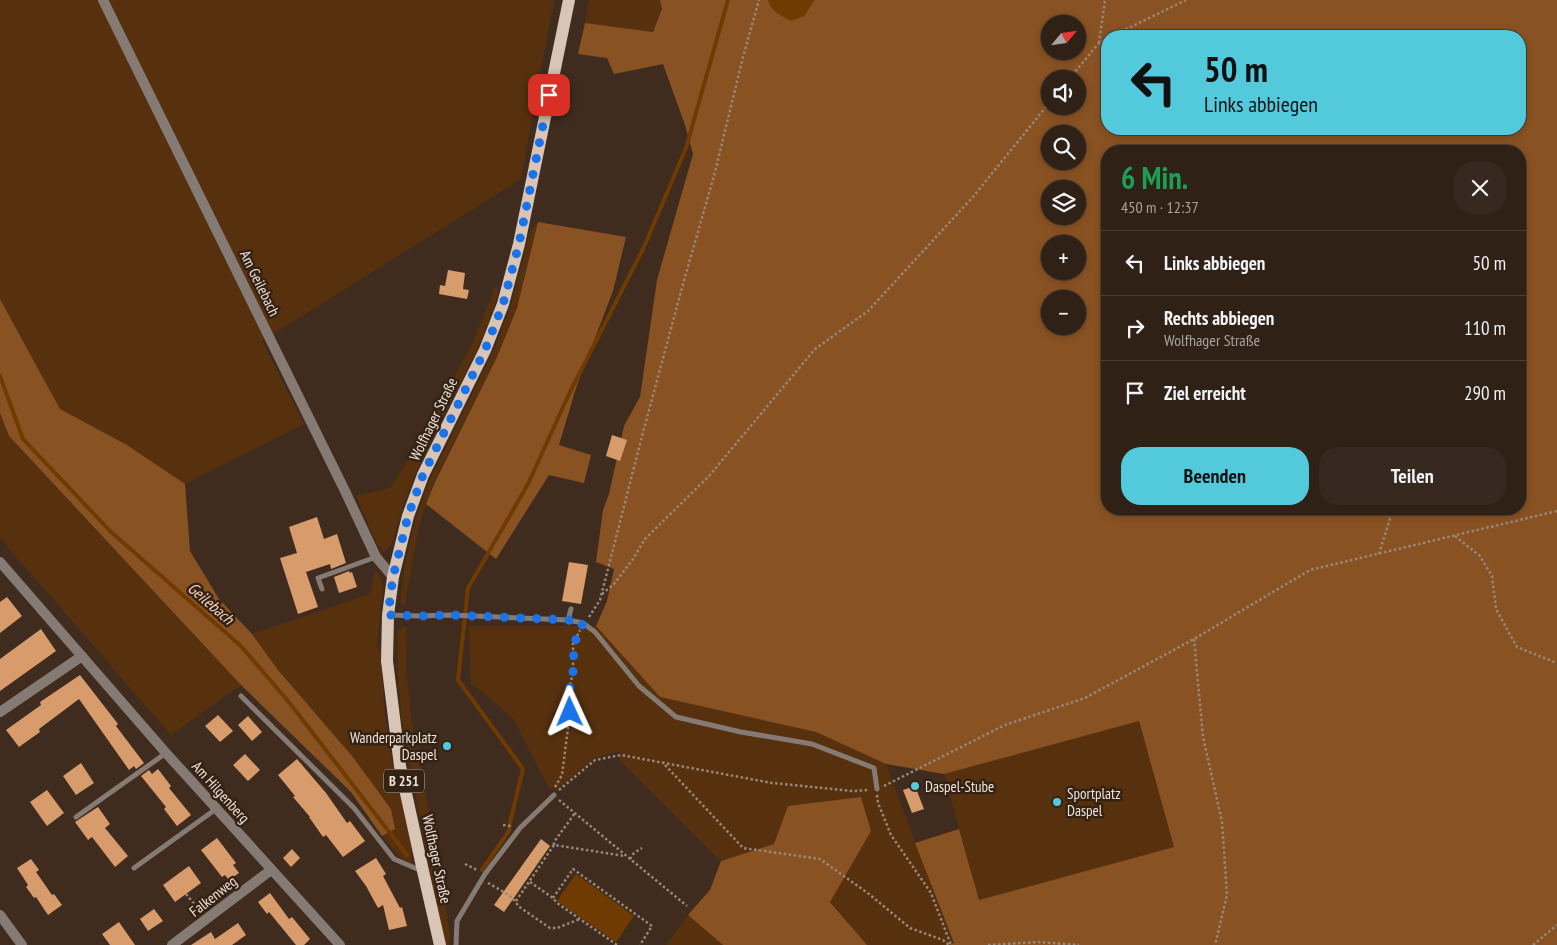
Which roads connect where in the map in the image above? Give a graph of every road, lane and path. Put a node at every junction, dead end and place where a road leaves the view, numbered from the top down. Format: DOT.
graph roads {
  1 [pos="103,0"];
  2 [pos="569,0"];
  3 [pos="759,0"];
  4 [pos="1105,0"];
  5 [pos="1186,0"];
  6 [pos="1124,30"];
  7 [pos="1101,42"];
  8 [pos="1098,43"];
  9 [pos="1076,70"];
  10 [pos="1041,113"];
  11 [pos="1557,511"];
  12 [pos="1391,515"];
  13 [pos="1456,536"];
  14 [pos="1379,554"];
  15 [pos="376,557"];
  16 [pos="0,562"];
  17 [pos="393,577"];
  18 [pos="322,589"];
  19 [pos="601,595"];
  20 [pos="571,610"];
  21 [pos="388,615"];
  22 [pos="568,620"];
  23 [pos="583,623"];
  24 [pos="1194,639"];
  25 [pos="82,656"];
  26 [pos="1557,663"];
  27 [pos="241,696"];
  28 [pos="0,712"];
  29 [pos="166,753"];
  30 [pos="664,764"];
  31 [pos="877,789"];
  32 [pos="554,794"];
  33 [pos="216,809"];
  34 [pos="575,813"];
  35 [pos="76,817"];
  36 [pos="554,845"];
  37 [pos="642,848"];
  38 [pos="627,856"];
  39 [pos="630,859"];
  40 [pos="465,864"];
  41 [pos="134,868"];
  42 [pos="271,870"];
  43 [pos="422,871"];
  44 [pos="485,874"];
  45 [pos="530,882"];
  46 [pos="490,885"];
  47 [pos="186,894"];
  48 [pos="553,898"];
  49 [pos="516,901"];
  50 [pos="687,906"];
  51 [pos="0,915"];
  52 [pos="580,919"];
  53 [pos="207,920"];
  54 [pos="1557,925"];
  55 [pos="22,945"];
  56 [pos="172,945"];
  57 [pos="340,945"];
  58 [pos="440,945"];
  59 [pos="456,945"];
  60 [pos="617,945"];
  61 [pos="640,945"];
  62 [pos="950,945"];
  63 [pos="988,945"];
  64 [pos="1079,945"];
  65 [pos="1215,945"];
  66 [pos="1533,945"];
  1 -- 15 [label="street, Am Geilebach"];
  2 -- 17 [label="main road, Wolfhager Straße / B 251"];
  3 -- 19 [label="path"];
  4 -- 8 [label="path"];
  5 -- 6 [label="path"];
  7 -- 8 [label="path"];
  8 -- 9 [label="path"];
  10 -- 19 [label="path"];
  11 -- 13 [label="path"];
  12 -- 14 [label="path"];
  13 -- 14 [label="path"];
  13 -- 26 [label="path"];
  14 -- 24 [label="path"];
  15 -- 17 [label="street, Am Geilebach"];
  15 -- 18 [label="lane"];
  16 -- 25 [label="street, Am Hilgenberg"];
  17 -- 21 [label="main road, Wolfhager Straße / B 251"];
  19 -- 23 [label="path"];
  20 -- 22 [label="lane"];
  21 -- 22 [label="lane"];
  21 -- 43 [label="main road, Wolfhager Straße / B 251"];
  22 -- 23 [label="lane"];
  23 -- 31 [label="lane"];
  23 -- 32 [label="path"];
  24 -- 31 [label="path"];
  24 -- 65 [label="path"];
  25 -- 28 [label="street"];
  25 -- 29 [label="street, Am Hilgenberg"];
  27 -- 43 [label="lane"];
  29 -- 33 [label="street, Am Hilgenberg"];
  29 -- 35 [label="lane"];
  30 -- 31 [label="path"];
  30 -- 32 [label="path"];
  30 -- 62 [label="path"];
  31 -- 62 [label="path"];
  32 -- 34 [label="path"];
  32 -- 44 [label="lane"];
  33 -- 41 [label="lane"];
  33 -- 42 [label="street, Am Hilgenberg"];
  34 -- 36 [label="path"];
  34 -- 38 [label="path"];
  36 -- 38 [label="path"];
  36 -- 45 [label="path"];
  37 -- 39 [label="path"];
  38 -- 39 [label="path"];
  39 -- 50 [label="path"];
  40 -- 44 [label="path"];
  42 -- 53 [label="street, Falkenweg"];
  42 -- 57 [label="street, Am Hilgenberg"];
  43 -- 58 [label="main road, Wolfhager Straße / B 251"];
  44 -- 59 [label="lane"];
  45 -- 48 [label="path"];
  45 -- 49 [label="path"];
  46 -- 49 [label="path"];
  47 -- 53 [label="path"];
  48 -- 52 [label="path"];
  48 -- 61 [label="path"];
  49 -- 52 [label="path"];
  51 -- 55 [label="street"];
  52 -- 60 [label="path"];
  53 -- 56 [label="street, Falkenweg"];
  54 -- 66 [label="path"];
  63 -- 64 [label="path"];
}
